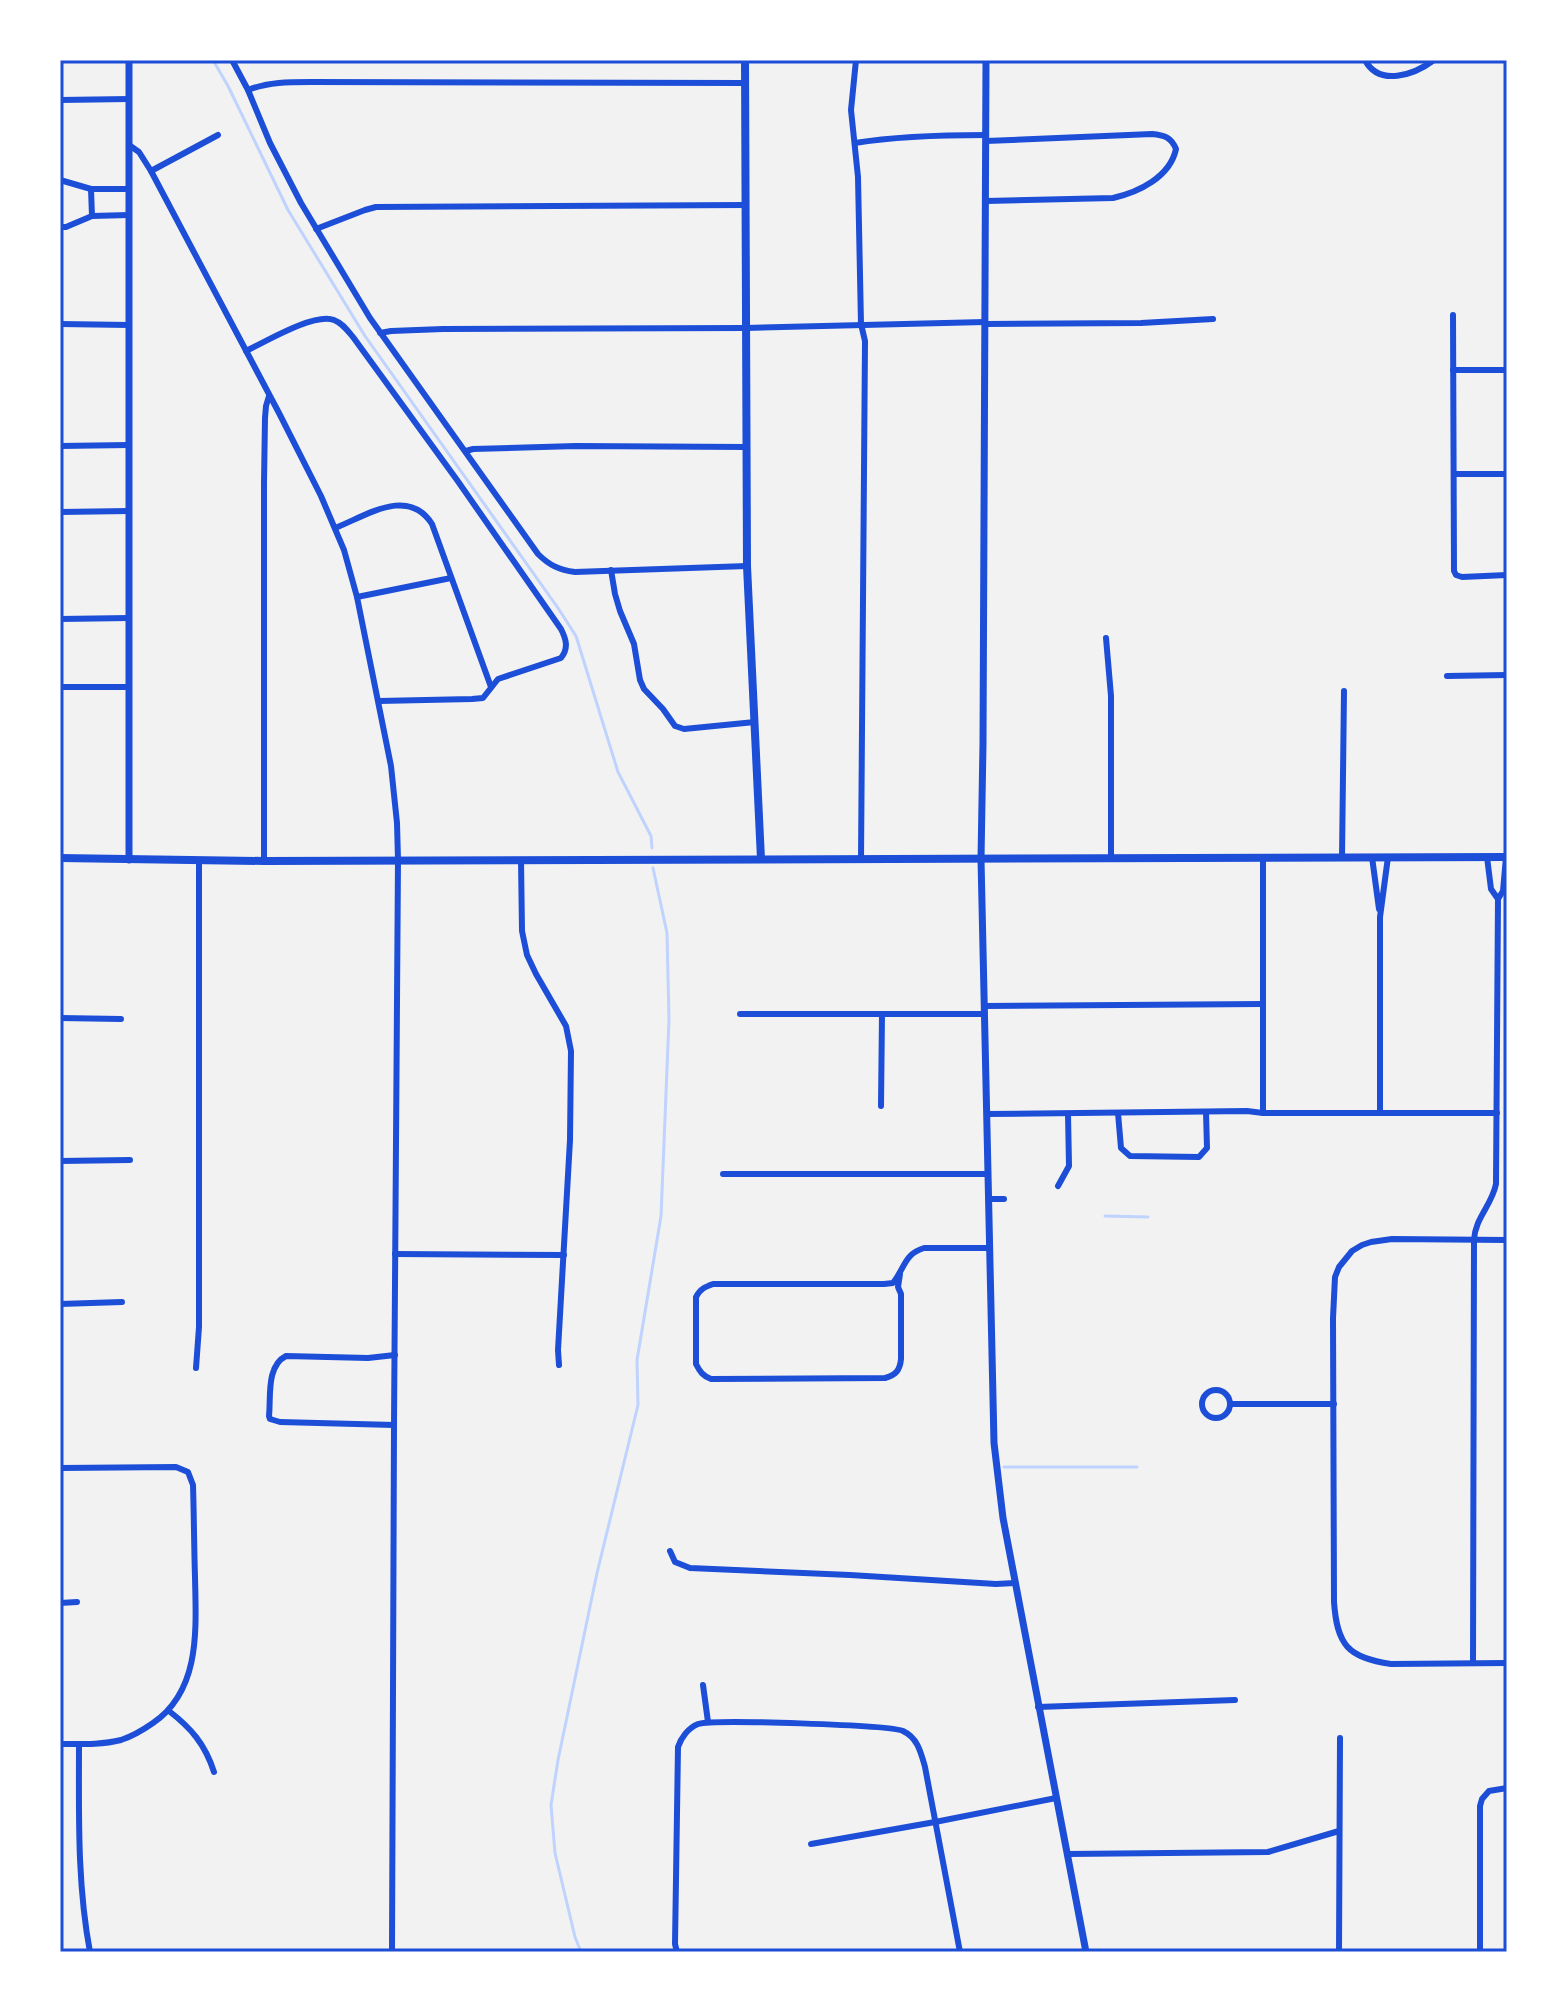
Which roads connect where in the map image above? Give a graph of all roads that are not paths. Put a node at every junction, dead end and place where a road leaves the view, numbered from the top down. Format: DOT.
graph roads {
  1 [pos="129,60"];
  2 [pos="232,60"];
  3 [pos="745,60"];
  4 [pos="856,60"];
  5 [pos="986,60"];
  6 [pos="1365,60"];
  7 [pos="1434,60"];
  8 [pos="745,83"];
  9 [pos="248,90"];
  10 [pos="129,99"];
  11 [pos="60,100"];
  12 [pos="218,135"];
  13 [pos="986,138"];
  14 [pos="855,143"];
  15 [pos="129,145"];
  16 [pos="151,171"];
  17 [pos="60,180"];
  18 [pos="91,189"];
  19 [pos="129,189"];
  20 [pos="986,201"];
  21 [pos="745,205"];
  22 [pos="129,215"];
  23 [pos="92,216"];
  24 [pos="60,227"];
  25 [pos="316,229"];
  26 [pos="1453,315"];
  27 [pos="1213,319"];
  28 [pos="985,323"];
  29 [pos="60,324"];
  30 [pos="861,324"];
  31 [pos="129,325"];
  32 [pos="745,328"];
  33 [pos="380,333"];
  34 [pos="246,351"];
  35 [pos="1453,370"];
  36 [pos="1507,370"];
  37 [pos="269,396"];
  38 [pos="129,445"];
  39 [pos="60,446"];
  40 [pos="745,447"];
  41 [pos="466,451"];
  42 [pos="1454,474"];
  43 [pos="1507,474"];
  44 [pos="129,511"];
  45 [pos="60,512"];
  46 [pos="335,528"];
  47 [pos="747,566"];
  48 [pos="611,570"];
  49 [pos="1507,575"];
  50 [pos="451,578"];
  51 [pos="357,597"];
  52 [pos="129,618"];
  53 [pos="60,619"];
  54 [pos="1106,638"];
  55 [pos="1507,675"];
  56 [pos="1447,676"];
  57 [pos="60,687"];
  58 [pos="129,687"];
  59 [pos="491,687"];
  60 [pos="1344,691"];
  61 [pos="379,701"];
  62 [pos="755,722"];
  63 [pos="1263,857"];
  64 [pos="1372,857"];
  65 [pos="1388,857"];
  66 [pos="1487,857"];
  67 [pos="1506,857"];
  68 [pos="60,858"];
  69 [pos="1111,858"];
  70 [pos="1342,858"];
  71 [pos="761,859"];
  72 [pos="861,859"];
  73 [pos="981,859"];
  74 [pos="129,860"];
  75 [pos="199,860"];
  76 [pos="398,860"];
  77 [pos="521,860"];
  78 [pos="264,861"];
  79 [pos="1498,899"];
  80 [pos="1380,917"];
  81 [pos="1263,1004"];
  82 [pos="984,1010"];
  83 [pos="740,1014"];
  84 [pos="882,1014"];
  85 [pos="60,1018"];
  86 [pos="121,1019"];
  87 [pos="881,1106"];
  88 [pos="1206,1112"];
  89 [pos="1118,1113"];
  90 [pos="1263,1113"];
  91 [pos="1380,1113"];
  92 [pos="1497,1113"];
  93 [pos="987,1114"];
  94 [pos="1068,1114"];
  95 [pos="130,1160"];
  96 [pos="60,1161"];
  97 [pos="723,1174"];
  98 [pos="988,1174"];
  99 [pos="1058,1186"];
  100 [pos="989,1199"];
  101 [pos="1004,1199"];
  102 [pos="1474,1240"];
  103 [pos="1507,1240"];
  104 [pos="990,1248"];
  105 [pos="395,1254"];
  106 [pos="564,1255"];
  107 [pos="896,1285"];
  108 [pos="122,1302"];
  109 [pos="60,1304"];
  110 [pos="395,1355"];
  111 [pos="559,1365"];
  112 [pos="196,1368"];
  113 [pos="1231,1404"];
  114 [pos="1334,1404"];
  115 [pos="394,1425"];
  116 [pos="60,1468"];
  117 [pos="670,1551"];
  118 [pos="1015,1583"];
  119 [pos="77,1602"];
  120 [pos="60,1603"];
  121 [pos="1473,1663"];
  122 [pos="1507,1663"];
  123 [pos="703,1685"];
  124 [pos="1235,1700"];
  125 [pos="1038,1707"];
  126 [pos="169,1711"];
  127 [pos="708,1722"];
  128 [pos="1340,1738"];
  129 [pos="60,1744"];
  130 [pos="79,1744"];
  131 [pos="214,1772"];
  132 [pos="1507,1788"];
  133 [pos="1056,1798"];
  134 [pos="935,1822"];
  135 [pos="1339,1831"];
  136 [pos="811,1844"];
  137 [pos="1067,1854"];
  138 [pos="90,1952"];
  139 [pos="392,1952"];
  140 [pos="677,1952"];
  141 [pos="960,1952"];
  142 [pos="1086,1952"];
  143 [pos="1339,1952"];
  144 [pos="1480,1952"];
  1 -- 10 [label="street"];
  2 -- 9 [label="street"];
  3 -- 8 [label="main road"];
  4 -- 14 [label="street"];
  5 -- 13 [label="street"];
  6 -- 7 [label="street"];
  8 -- 9 [label="street"];
  8 -- 21 [label="main road"];
  9 -- 25 [label="street"];
  10 -- 11 [label="street"];
  10 -- 15 [label="street"];
  12 -- 16 [label="street"];
  13 -- 14 [label="street"];
  13 -- 20 [label="street"];
  13 -- 20 [label="street"];
  14 -- 30 [label="street"];
  15 -- 16 [label="street"];
  15 -- 19 [label="street"];
  16 -- 34 [label="street"];
  17 -- 18 [label="street"];
  18 -- 19 [label="street"];
  18 -- 23 [label="street"];
  19 -- 22 [label="street"];
  20 -- 28 [label="street"];
  21 -- 25 [label="street"];
  21 -- 32 [label="main road"];
  22 -- 23 [label="street"];
  22 -- 31 [label="street"];
  23 -- 24 [label="street"];
  25 -- 33 [label="street"];
  26 -- 35 [label="street"];
  27 -- 28 [label="street"];
  28 -- 30 [label="street"];
  28 -- 73 [label="street"];
  29 -- 31 [label="street"];
  30 -- 32 [label="street"];
  30 -- 72 [label="street"];
  31 -- 38 [label="street"];
  32 -- 33 [label="street"];
  32 -- 40 [label="main road"];
  33 -- 41 [label="street"];
  34 -- 37 [label="street"];
  34 -- 59 [label="street"];
  35 -- 36 [label="street"];
  35 -- 42 [label="street"];
  37 -- 46 [label="street"];
  37 -- 78 [label="street"];
  38 -- 39 [label="street"];
  38 -- 44 [label="street"];
  40 -- 41 [label="street"];
  40 -- 47 [label="main road"];
  41 -- 48 [label="street"];
  42 -- 43 [label="street"];
  42 -- 49 [label="street"];
  44 -- 45 [label="street"];
  44 -- 52 [label="street"];
  46 -- 50 [label="street"];
  46 -- 51 [label="street"];
  47 -- 48 [label="street"];
  47 -- 62 [label="main road"];
  48 -- 62 [label="street"];
  50 -- 51 [label="street"];
  50 -- 59 [label="street"];
  51 -- 61 [label="street"];
  52 -- 53 [label="street"];
  52 -- 58 [label="street"];
  54 -- 69 [label="street"];
  55 -- 56 [label="street"];
  57 -- 58 [label="street"];
  58 -- 74 [label="street"];
  59 -- 61 [label="street"];
  60 -- 70 [label="street"];
  61 -- 76 [label="street"];
  62 -- 71 [label="main road"];
  63 -- 69 [label="main road"];
  63 -- 70 [label="main road"];
  63 -- 81 [label="street"];
  64 -- 65 [label="main road"];
  64 -- 70 [label="main road"];
  64 -- 80 [label="street"];
  65 -- 66 [label="main road"];
  65 -- 80 [label="street"];
  66 -- 67 [label="main road"];
  66 -- 79 [label="street"];
  67 -- 79 [label="street"];
  68 -- 74 [label="main road"];
  69 -- 73 [label="main road"];
  71 -- 72 [label="main road"];
  71 -- 77 [label="main road"];
  72 -- 73 [label="main road"];
  73 -- 82 [label="street"];
  74 -- 75 [label="main road"];
  75 -- 78 [label="main road"];
  75 -- 112 [label="street"];
  76 -- 77 [label="main road"];
  76 -- 78 [label="main road"];
  76 -- 105 [label="street"];
  77 -- 106 [label="street"];
  79 -- 92 [label="street"];
  80 -- 91 [label="street"];
  81 -- 82 [label="street"];
  81 -- 90 [label="street"];
  82 -- 84 [label="street"];
  82 -- 93 [label="street"];
  83 -- 84 [label="street"];
  84 -- 87 [label="street"];
  85 -- 86 [label="street"];
  88 -- 89 [label="street"];
  88 -- 89 [label="street"];
  88 -- 90 [label="street"];
  89 -- 94 [label="street"];
  90 -- 91 [label="street"];
  91 -- 92 [label="street"];
  92 -- 102 [label="street"];
  93 -- 94 [label="street"];
  93 -- 98 [label="street"];
  94 -- 99 [label="street"];
  95 -- 96 [label="street"];
  97 -- 98 [label="street"];
  98 -- 100 [label="street"];
  100 -- 101 [label="street"];
  100 -- 104 [label="street"];
  102 -- 103 [label="street"];
  102 -- 114 [label="street"];
  102 -- 121 [label="street"];
  104 -- 107 [label="street"];
  104 -- 118 [label="street"];
  105 -- 106 [label="street"];
  105 -- 110 [label="street"];
  106 -- 111 [label="street"];
  107 -- 107 [label="street"];
  108 -- 109 [label="street"];
  110 -- 115 [label="street"];
  110 -- 115 [label="street"];
  113 -- 113 [label="street"];
  113 -- 114 [label="street"];
  114 -- 121 [label="street"];
  115 -- 139 [label="street"];
  116 -- 126 [label="street"];
  117 -- 118 [label="street"];
  118 -- 125 [label="street"];
  119 -- 120 [label="street"];
  121 -- 122 [label="street"];
  123 -- 127 [label="street"];
  124 -- 125 [label="street"];
  125 -- 133 [label="street"];
  126 -- 130 [label="street"];
  126 -- 131 [label="street"];
  127 -- 134 [label="street"];
  127 -- 140 [label="street"];
  128 -- 135 [label="street"];
  129 -- 130 [label="street"];
  130 -- 138 [label="street"];
  132 -- 144 [label="street"];
  133 -- 134 [label="street"];
  133 -- 137 [label="street"];
  134 -- 136 [label="street"];
  134 -- 141 [label="street"];
  135 -- 137 [label="street"];
  135 -- 143 [label="street"];
  137 -- 142 [label="street"];
}
